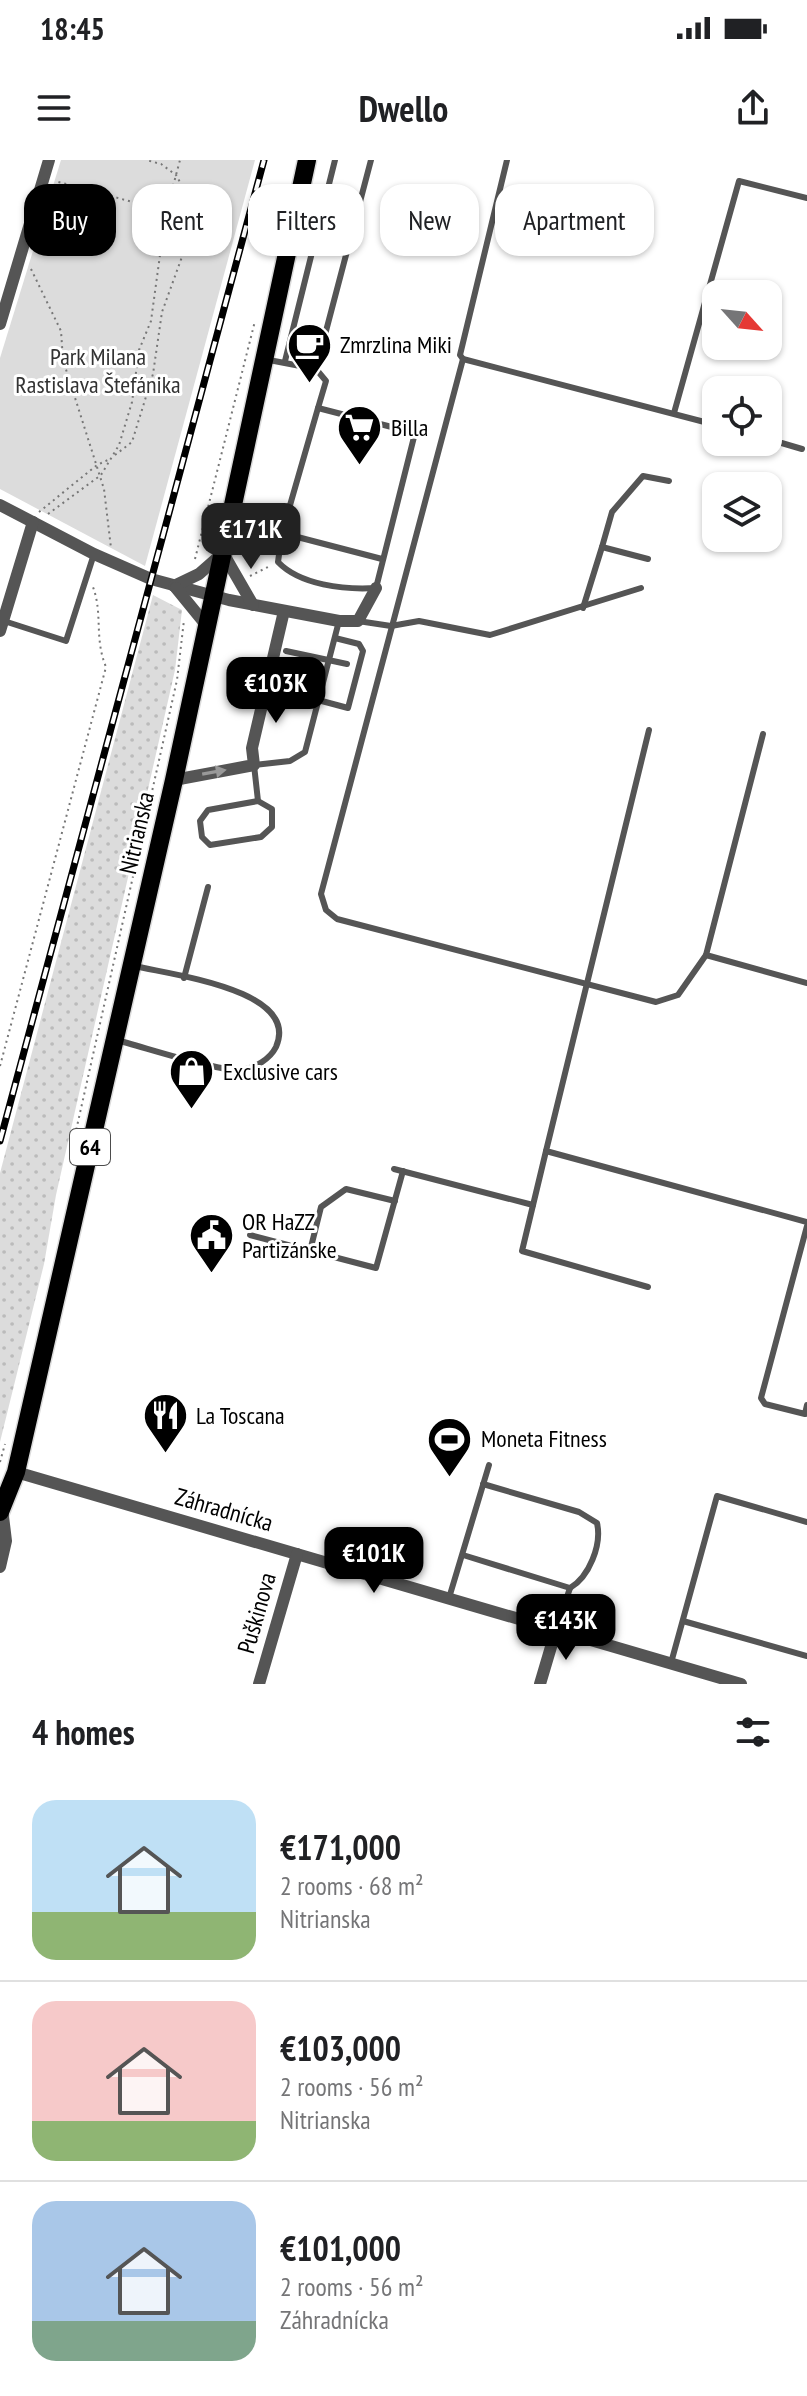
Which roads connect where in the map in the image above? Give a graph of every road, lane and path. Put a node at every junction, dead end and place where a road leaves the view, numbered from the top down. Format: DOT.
graph roads {
  1 [pos="34,160"];
  2 [pos="49,160"];
  3 [pos="146,160"];
  4 [pos="164,160"];
  5 [pos="180,160"];
  6 [pos="307,160"];
  7 [pos="335,160"];
  8 [pos="371,160"];
  9 [pos="507,160"];
  10 [pos="161,164"];
  11 [pos="176,175"];
  12 [pos="49,178"];
  13 [pos="174,184"];
  14 [pos="302,184"];
  15 [pos="329,184"];
  16 [pos="364,186"];
  17 [pos="807,198"];
  18 [pos="132,201"];
  19 [pos="160,256"];
  20 [pos="287,256"];
  21 [pos="311,256"];
  22 [pos="346,256"];
  23 [pos="27,265"];
  24 [pos="257,312"];
  25 [pos="0,324"];
  26 [pos="265,359"];
  27 [pos="463,359"];
  28 [pos="285,361"];
  29 [pos="316,369"];
  30 [pos="318,408"];
  31 [pos="674,413"];
  32 [pos="702,421"];
  33 [pos="782,443"];
  34 [pos="802,449"];
  35 [pos="113,457"];
  36 [pos="97,465"];
  37 [pos="101,475"];
  38 [pos="669,481"];
  39 [pos="0,505"];
  40 [pos="39,520"];
  41 [pos="282,533"];
  42 [pos="602,547"];
  43 [pos="223,553"];
  44 [pos="94,554"];
  45 [pos="112,554"];
  46 [pos="382,559"];
  47 [pos="648,559"];
  48 [pos="278,562"];
  49 [pos="193,568"];
  50 [pos="87,575"];
  51 [pos="243,579"];
  52 [pos="174,586"];
  53 [pos="376,588"];
  54 [pos="641,588"];
  55 [pos="214,596"];
  56 [pos="253,605"];
  57 [pos="583,608"];
  58 [pos="284,611"];
  59 [pos="185,613"];
  60 [pos="339,621"];
  61 [pos="358,621"];
  62 [pos="2,626"];
  63 [pos="207,626"];
  64 [pos="391,626"];
  65 [pos="335,638"];
  66 [pos="286,651"];
  67 [pos="329,660"];
  68 [pos="347,664"];
  69 [pos="318,700"];
  70 [pos="649,730"];
  71 [pos="763,734"];
  72 [pos="254,765"];
  73 [pos="174,780"];
  74 [pos="258,801"];
  75 [pos="208,887"];
  76 [pos="706,955"];
  77 [pos="131,965"];
  78 [pos="184,978"];
  79 [pos="807,983"];
  80 [pos="585,985"];
  81 [pos="114,1040"];
  82 [pos="0,1066"];
  83 [pos="546,1151"];
  84 [pos="70,1158"];
  85 [pos="394,1169"];
  86 [pos="403,1171"];
  87 [pos="395,1201"];
  88 [pos="533,1205"];
  89 [pos="807,1224"];
  90 [pos="250,1235"];
  91 [pos="310,1251"];
  92 [pos="648,1287"];
  93 [pos="807,1405"];
  94 [pos="8,1433"];
  95 [pos="489,1465"];
  96 [pos="8,1467"];
  97 [pos="483,1484"];
  98 [pos="1,1510"];
  99 [pos="807,1522"];
  100 [pos="297,1554"];
  101 [pos="463,1555"];
  102 [pos="0,1567"];
  103 [pos="570,1588"];
  104 [pos="449,1598"];
  105 [pos="683,1621"];
  106 [pos="556,1630"];
  107 [pos="807,1656"];
  108 [pos="671,1663"];
  109 [pos="259,1684"];
  110 [pos="540,1684"];
  111 [pos="741,1684"];
  1 -- 12 [label="street"];
  2 -- 12 [label="street"];
  3 -- 10 [label="path"];
  4 -- 10 [label="path"];
  5 -- 11 [label="path"];
  6 -- 14 [label="main road, Nitrianska / 64"];
  7 -- 15 [label="lane"];
  8 -- 16 [label="lane"];
  9 -- 27 [label="lane"];
  10 -- 11 [label="path"];
  11 -- 13 [label="path"];
  11 -- 35 [label="path"];
  12 -- 18 [label="path"];
  12 -- 25 [label="street"];
  17 -- 31 [label="lane"];
  19 -- 35 [label="path"];
  20 -- 26 [label="main road, Nitrianska / 64"];
  21 -- 28 [label="lane"];
  22 -- 29 [label="lane"];
  23 -- 36 [label="path"];
  24 -- 49 [label="path"];
  26 -- 28 [label="lane"];
  26 -- 43 [label="main road, Nitrianska / 64"];
  27 -- 31 [label="lane"];
  27 -- 64 [label="lane"];
  28 -- 29 [label="lane"];
  29 -- 30 [label="lane"];
  30 -- 41 [label="lane"];
  30 -- 46 [label="lane"];
  31 -- 32 [label="lane"];
  33 -- 34 [label="lane"];
  35 -- 36 [label="path"];
  35 -- 37 [label="path"];
  36 -- 37 [label="path"];
  36 -- 40 [label="path"];
  37 -- 40 [label="path"];
  37 -- 45 [label="path"];
  38 -- 42 [label="lane"];
  39 -- 40 [label="street"];
  40 -- 44 [label="street"];
  40 -- 62 [label="street"];
  41 -- 46 [label="lane"];
  41 -- 48 [label="lane"];
  42 -- 47 [label="lane"];
  42 -- 57 [label="lane"];
  43 -- 52 [label="street"];
  43 -- 55 [label="main road, Nitrianska / 64"];
  43 -- 56 [label="street"];
  44 -- 50 [label="lane"];
  44 -- 52 [label="street"];
  46 -- 53 [label="lane"];
  48 -- 51 [label="path"];
  48 -- 53 [label="lane"];
  50 -- 62 [label="lane"];
  50 -- 82 [label="path"];
  52 -- 55 [label="street"];
  52 -- 63 [label="street"];
  53 -- 61 [label="street"];
  54 -- 57 [label="lane"];
  55 -- 56 [label="street"];
  55 -- 63 [label="main road, Nitrianska / 64"];
  56 -- 58 [label="street"];
  57 -- 64 [label="lane"];
  58 -- 60 [label="street"];
  58 -- 72 [label="street"];
  59 -- 84 [label="path"];
  60 -- 61 [label="street"];
  60 -- 65 [label="lane"];
  61 -- 64 [label="lane"];
  63 -- 73 [label="main road, Nitrianska / 64"];
  64 -- 80 [label="lane"];
  65 -- 67 [label="lane"];
  65 -- 69 [label="lane"];
  66 -- 67 [label="lane"];
  67 -- 68 [label="lane"];
  67 -- 69 [label="lane"];
  69 -- 72 [label="lane"];
  70 -- 80 [label="lane"];
  71 -- 76 [label="lane"];
  73 -- 72 [label="street, one-way"];
  72 -- 74 [label="lane"];
  73 -- 77 [label="main road, Nitrianska / 64"];
  74 -- 74 [label="lane"];
  75 -- 78 [label="lane"];
  76 -- 79 [label="lane"];
  76 -- 80 [label="lane"];
  77 -- 78 [label="lane"];
  77 -- 81 [label="main road, Nitrianska / 64"];
  78 -- 81 [label="lane"];
  80 -- 83 [label="lane"];
  81 -- 96 [label="main road, Nitrianska / 64"];
  83 -- 88 [label="lane"];
  83 -- 89 [label="lane"];
  85 -- 86 [label="lane"];
  86 -- 87 [label="lane"];
  86 -- 88 [label="lane"];
  87 -- 91 [label="lane"];
  87 -- 91 [label="lane"];
  88 -- 92 [label="lane"];
  89 -- 93 [label="lane"];
  90 -- 91 [label="lane"];
  94 -- 96 [label="path"];
  95 -- 97 [label="lane"];
  96 -- 98 [label="main road, Nitrianska / 64"];
  96 -- 100 [label="street, Záhradnícka"];
  97 -- 101 [label="lane"];
  97 -- 103 [label="lane"];
  98 -- 102 [label="street"];
  99 -- 105 [label="lane"];
  100 -- 104 [label="street, Záhradnícka"];
  100 -- 109 [label="street, Puškinova"];
  101 -- 103 [label="lane"];
  101 -- 104 [label="lane"];
  103 -- 106 [label="lane"];
  104 -- 106 [label="street, Záhradnícka"];
  105 -- 107 [label="lane"];
  105 -- 108 [label="lane"];
  106 -- 108 [label="street, Záhradnícka"];
  106 -- 110 [label="street"];
  108 -- 111 [label="street, Záhradnícka"];
}
